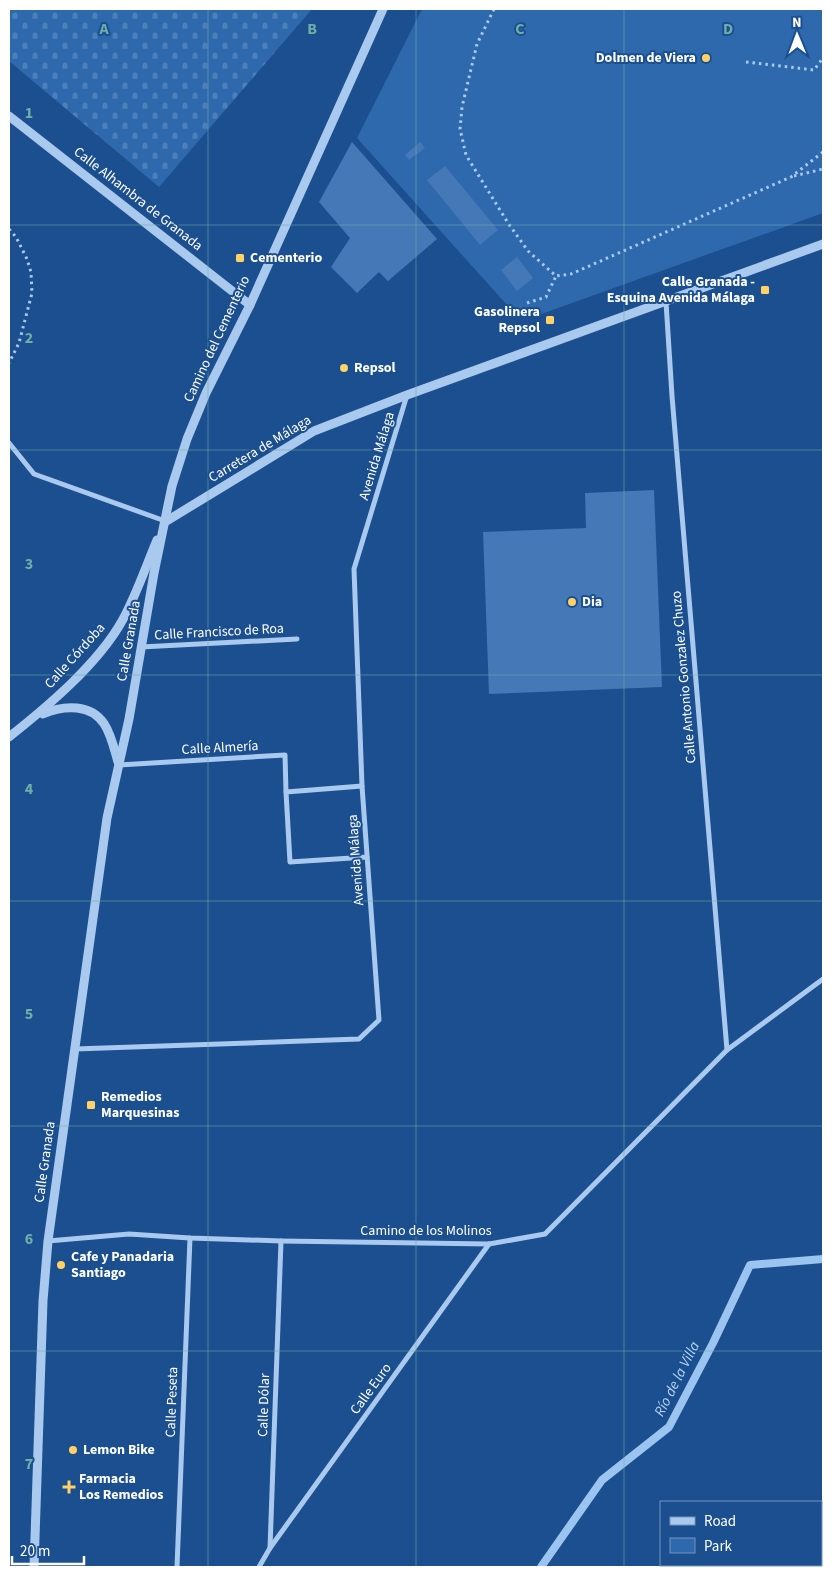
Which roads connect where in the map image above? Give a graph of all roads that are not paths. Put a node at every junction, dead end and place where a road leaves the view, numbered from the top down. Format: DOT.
graph roads {
  1 [pos="383,9"];
  2 [pos="9,116"];
  3 [pos="823,244"];
  4 [pos="666,302"];
  5 [pos="250,305"];
  6 [pos="407,396"];
  7 [pos="9,443"];
  8 [pos="166,522"];
  9 [pos="297,639"];
  10 [pos="141,647"];
  11 [pos="32,718"];
  12 [pos="9,737"];
  13 [pos="119,765"];
  14 [pos="362,786"];
  15 [pos="286,792"];
  16 [pos="367,857"];
  17 [pos="823,979"];
  18 [pos="75,1049"];
  19 [pos="727,1050"];
  20 [pos="190,1238"];
  21 [pos="48,1241"];
  22 [pos="281,1241"];
  23 [pos="490,1244"];
  24 [pos="270,1548"];
  25 [pos="34,1567"];
  26 [pos="177,1567"];
  27 [pos="259,1567"];
  1 -- 5 [label="street, Camino del Cementerio"];
  2 -- 5 [label="street, Calle Alhambra de Granada"];
  3 -- 4 [label="street, Carretera de Málaga"];
  4 -- 6 [label="street, Carretera de Málaga"];
  4 -- 19 [label="street, Calle Antonio Gonzalez Chuzo"];
  5 -- 8 [label="street, Camino del Cementerio"];
  6 -- 8 [label="street, Carretera de Málaga"];
  6 -- 14 [label="street, Avenida Málaga"];
  7 -- 8 [label="street"];
  8 -- 10 [label="street, Calle Granada"];
  8 -- 11 [label="street, Calle Córdoba"];
  9 -- 10 [label="street, Calle Francisco de Roa"];
  10 -- 13 [label="street, Calle Granada"];
  11 -- 12 [label="street, Calle Córdoba"];
  11 -- 13 [label="street"];
  13 -- 15 [label="street, Calle Almería"];
  13 -- 18 [label="street, Calle Granada"];
  14 -- 15 [label="street"];
  14 -- 16 [label="street, Avenida Málaga"];
  15 -- 16 [label="street"];
  16 -- 18 [label="street, Avenida Málaga"];
  17 -- 19 [label="street, Camino de los Molinos"];
  18 -- 21 [label="street, Calle Granada"];
  19 -- 23 [label="street, Camino de los Molinos"];
  20 -- 21 [label="street, Camino de los Molinos"];
  20 -- 22 [label="street, Camino de los Molinos"];
  20 -- 26 [label="street, Calle Peseta"];
  21 -- 25 [label="street, Calle Granada"];
  22 -- 23 [label="street, Camino de los Molinos"];
  22 -- 24 [label="street, Calle Dólar"];
  23 -- 24 [label="street, Calle Euro"];
  24 -- 27 [label="street, Calle Dólar"];
}
